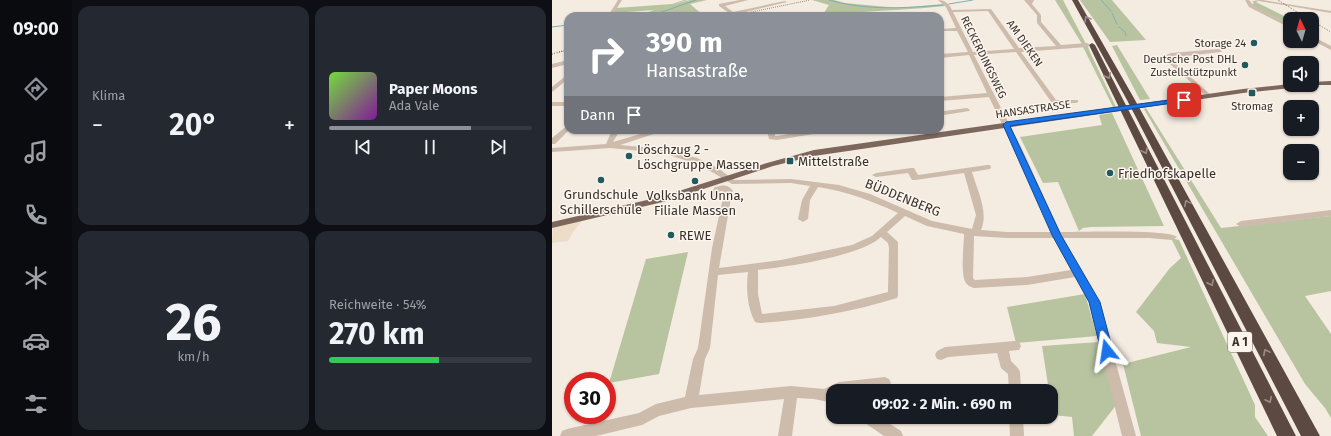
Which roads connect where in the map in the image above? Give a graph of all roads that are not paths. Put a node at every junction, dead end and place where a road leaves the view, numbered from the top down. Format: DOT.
graph roads {
  1 [pos="620,0"];
  2 [pos="746,0"];
  3 [pos="770,0"];
  4 [pos="940,0"];
  5 [pos="1068,0"];
  6 [pos="1075,0"];
  7 [pos="1251,1"];
  8 [pos="785,2"];
  9 [pos="1029,4"];
  10 [pos="778,5"];
  11 [pos="612,12"];
  12 [pos="730,12"];
  13 [pos="743,12"];
  14 [pos="950,12"];
  15 [pos="1331,12"];
  16 [pos="1283,22"];
  17 [pos="958,29"];
  18 [pos="944,30"];
  19 [pos="1319,42"];
  20 [pos="1090,45"];
  21 [pos="1060,48"];
  22 [pos="1331,48"];
  23 [pos="1018,51"];
  24 [pos="1220,51"];
  25 [pos="971,54"];
  26 [pos="944,56"];
  27 [pos="564,63"];
  28 [pos="552,66"];
  29 [pos="564,79"];
  30 [pos="1331,83"];
  31 [pos="1319,84"];
  32 [pos="1283,87"];
  33 [pos="553,88"];
  34 [pos="991,95"];
  35 [pos="1209,96"];
  36 [pos="944,100"];
  37 [pos="1076,101"];
  38 [pos="552,104"];
  39 [pos="564,104"];
  40 [pos="967,110"];
  41 [pos="944,113"];
  42 [pos="1133,114"];
  43 [pos="1006,125"];
  44 [pos="564,131"];
  45 [pos="614,134"];
  46 [pos="649,134"];
  47 [pos="772,134"];
  48 [pos="802,134"];
  49 [pos="552,142"];
  50 [pos="610,146"];
  51 [pos="556,150"];
  52 [pos="552,156"];
  53 [pos="987,167"];
  54 [pos="967,170"];
  55 [pos="876,175"];
  56 [pos="726,179"];
  57 [pos="816,184"];
  58 [pos="726,195"];
  59 [pos="903,213"];
  60 [pos="1331,213"];
  61 [pos="803,219"];
  62 [pos="1241,224"];
  63 [pos="552,225"];
  64 [pos="882,233"];
  65 [pos="972,233"];
  66 [pos="1056,235"];
  67 [pos="1172,237"];
  68 [pos="753,268"];
  69 [pos="714,272"];
  70 [pos="1079,273"];
  71 [pos="941,355"];
  72 [pos="885,383"];
  73 [pos="876,384"];
  74 [pos="1015,384"];
  75 [pos="791,392"];
  76 [pos="826,396"];
  77 [pos="691,402"];
  78 [pos="878,424"];
  79 [pos="1016,424"];
  80 [pos="605,432"];
  81 [pos="567,436"];
  82 [pos="785,436"];
  83 [pos="896,436"];
  84 [pos="1017,436"];
  85 [pos="1129,436"];
  86 [pos="1287,436"];
  87 [pos="1311,436"];
  1 -- 11 [label="street"];
  2 -- 12 [label="street"];
  3 -- 10 [label="street"];
  4 -- 14 [label="street, RECKERDINGSWEG"];
  5 -- 20 [label="highway, A 1"];
  42 -- 6 [label="highway, A 1, one-way"];
  7 -- 15 [label="street"];
  7 -- 16 [label="street"];
  8 -- 10 [label="street"];
  9 -- 21 [label="street"];
  10 -- 13 [label="street"];
  14 -- 17 [label="street, RECKERDINGSWEG"];
  14 -- 23 [label="street, AM DIEKEN"];
  17 -- 18 [label="street"];
  17 -- 25 [label="street, RECKERDINGSWEG"];
  19 -- 22 [label="street"];
  20 -- 21 [label="street"];
  20 -- 42 [label="highway, A 1, one-way"];
  21 -- 23 [label="street"];
  23 -- 25 [label="street"];
  23 -- 37 [label="street, AM DIEKEN"];
  24 -- 35 [label="street"];
  25 -- 26 [label="street"];
  25 -- 34 [label="street, RECKERDINGSWEG"];
  27 -- 28 [label="street"];
  29 -- 33 [label="street"];
  30 -- 31 [label="main road"];
  32 -- 35 [label="main road, HANSASTRASSE"];
  34 -- 36 [label="street"];
  34 -- 43 [label="street, RECKERDINGSWEG"];
  35 -- 43 [label="main road, HANSASTRASSE"];
  38 -- 39 [label="street"];
  40 -- 41 [label="street"];
  42 -- 86 [label="highway, A 1, one-way"];
  87 -- 42 [label="highway, A 1, one-way"];
  43 -- 56 [label="main road, HANSASTRASSE"];
  43 -- 66 [label="street, RECKERDINGSWEG"];
  44 -- 49 [label="street"];
  45 -- 50 [label="street"];
  46 -- 50 [label="street"];
  47 -- 48 [label="street"];
  50 -- 51 [label="street"];
  50 -- 56 [label="street"];
  51 -- 52 [label="street"];
  53 -- 54 [label="street"];
  54 -- 55 [label="street"];
  54 -- 65 [label="street"];
  56 -- 57 [label="street, BÜDDENBERG"];
  56 -- 63 [label="main road, HANSASTRASSE"];
  57 -- 59 [label="street, BÜDDENBERG"];
  57 -- 61 [label="street"];
  58 -- 69 [label="street"];
  59 -- 64 [label="street"];
  59 -- 65 [label="street, BÜDDENBERG"];
  60 -- 62 [label="street"];
  64 -- 68 [label="street"];
  64 -- 68 [label="street"];
  65 -- 66 [label="street, BÜDDENBERG"];
  65 -- 70 [label="street"];
  66 -- 67 [label="street, BÜDDENBERG"];
  66 -- 70 [label="street, RECKERDINGSWEG"];
  68 -- 69 [label="street"];
  69 -- 77 [label="street"];
  70 -- 85 [label="street, RECKERDINGSWEG"];
  71 -- 74 [label="street"];
  72 -- 73 [label="street"];
  75 -- 76 [label="street"];
  75 -- 77 [label="street"];
  75 -- 82 [label="street"];
  77 -- 80 [label="street"];
  78 -- 83 [label="street"];
  79 -- 84 [label="street"];
  80 -- 81 [label="street"];
}
